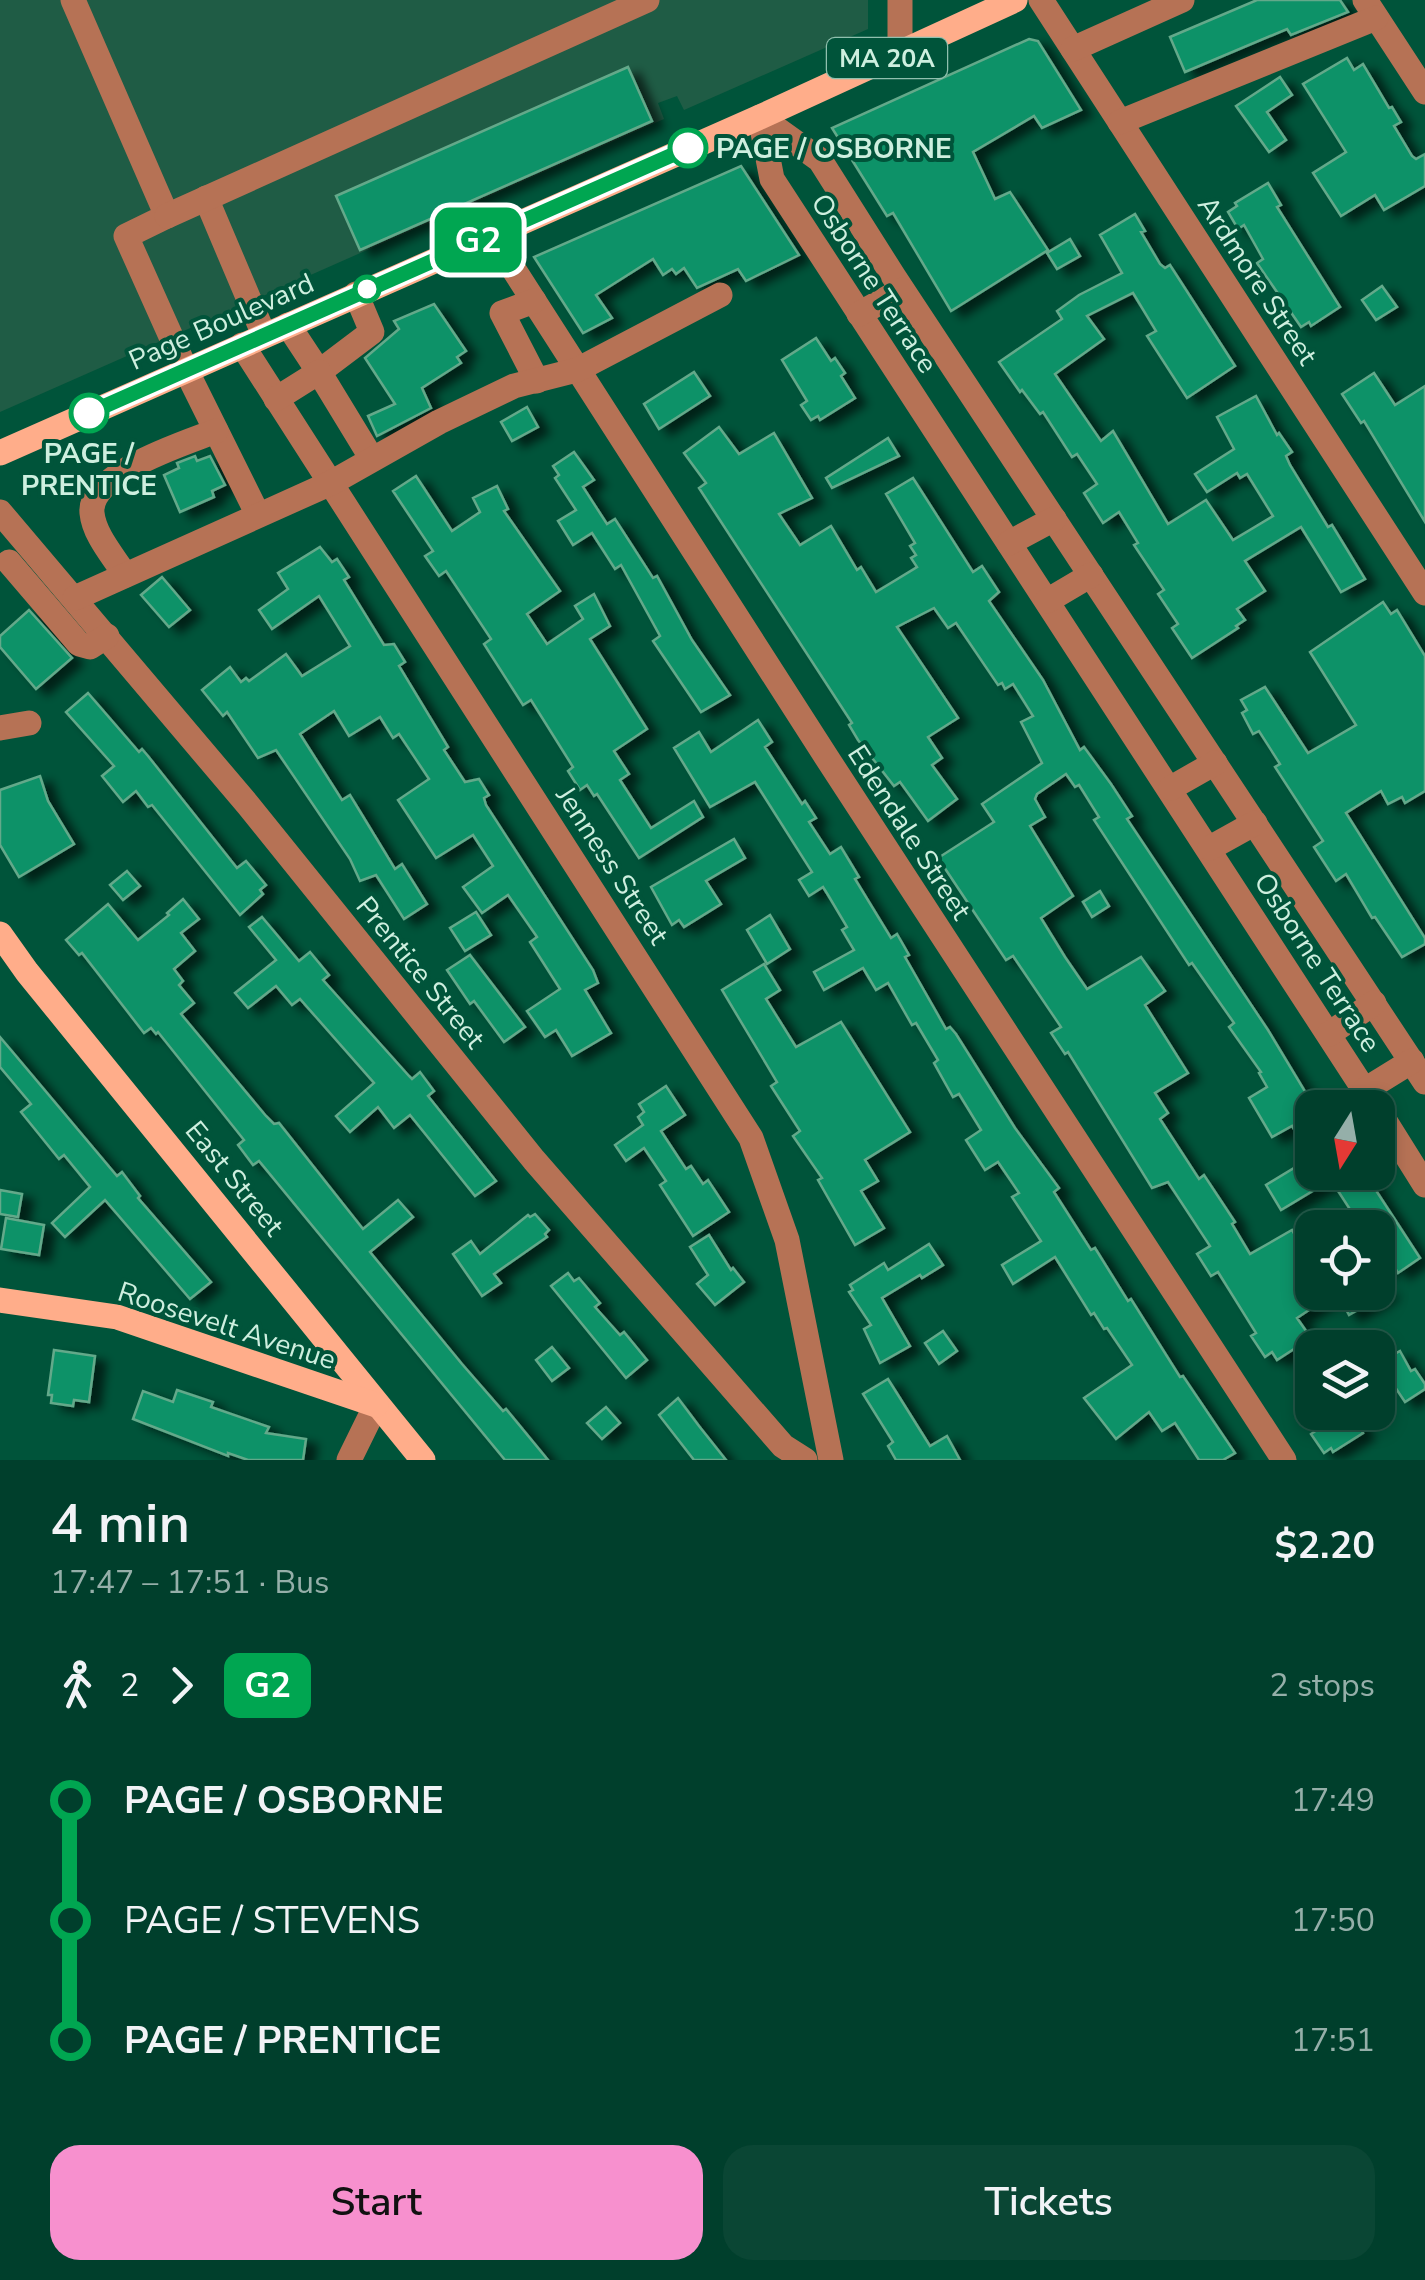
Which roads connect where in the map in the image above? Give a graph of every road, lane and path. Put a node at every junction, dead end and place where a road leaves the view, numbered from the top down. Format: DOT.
graph roads {
  1 [pos="73,0"];
  2 [pos="647,0"];
  3 [pos="900,0"];
  4 [pos="1015,0"];
  5 [pos="1041,0"];
  6 [pos="1182,0"];
  7 [pos="1371,9"];
  8 [pos="1073,48"];
  9 [pos="900,52"];
  10 [pos="1425,92"];
  11 [pos="760,116"];
  12 [pos="1120,122"];
  13 [pos="206,198"];
  14 [pos="167,216"];
  15 [pos="490,234"];
  16 [pos="902,290"];
  17 [pos="356,294"];
  18 [pos="720,295"];
  19 [pos="534,301"];
  20 [pos="859,314"];
  21 [pos="265,335"];
  22 [pos="186,370"];
  23 [pos="577,370"];
  24 [pos="319,372"];
  25 [pos="537,381"];
  26 [pos="276,399"];
  27 [pos="216,431"];
  28 [pos="0,452"];
  29 [pos="372,459"];
  30 [pos="331,482"];
  31 [pos="0,512"];
  32 [pos="258,515"];
  33 [pos="1054,519"];
  34 [pos="26,541"];
  35 [pos="1009,542"];
  36 [pos="5,568"];
  37 [pos="125,575"];
  38 [pos="1091,575"];
  39 [pos="1425,593"];
  40 [pos="75,598"];
  41 [pos="1047,601"];
  42 [pos="108,636"];
  43 [pos="30,723"];
  44 [pos="0,728"];
  45 [pos="1215,762"];
  46 [pos="1171,788"];
  47 [pos="1255,823"];
  48 [pos="1210,848"];
  49 [pos="0,934"];
  50 [pos="1374,1004"];
  51 [pos="1329,1034"];
  52 [pos="1418,1071"];
  53 [pos="1365,1090"];
  54 [pos="1391,1090"];
  55 [pos="1395,1138"];
  56 [pos="1425,1185"];
  57 [pos="0,1300"];
  58 [pos="376,1404"];
  59 [pos="349,1460"];
  60 [pos="423,1460"];
  61 [pos="805,1460"];
  62 [pos="831,1460"];
  63 [pos="1284,1460"];
  1 -- 14 [label="street"];
  2 -- 13 [label="street"];
  3 -- 9 [label="street"];
  4 -- 9 [label="main road, Page Boulevard / MA 20A"];
  5 -- 8 [label="street, Ardmore Street"];
  6 -- 8 [label="street"];
  7 -- 10 [label="street"];
  7 -- 12 [label="street"];
  8 -- 12 [label="street, Ardmore Street"];
  9 -- 11 [label="main road, Page Boulevard / MA 20A"];
  11 -- 15 [label="main road, Page Boulevard / MA 20A"];
  11 -- 16 [label="street, Osborne Terrace"];
  11 -- 20 [label="street, Osborne Terrace"];
  12 -- 39 [label="street, Ardmore Street"];
  13 -- 14 [label="street"];
  13 -- 21 [label="street"];
  14 -- 22 [label="street"];
  15 -- 17 [label="main road, Page Boulevard / MA 20A"];
  15 -- 19 [label="street, Edendale Street"];
  16 -- 20 [label="street"];
  16 -- 33 [label="street, Osborne Terrace"];
  17 -- 21 [label="main road, Page Boulevard / MA 20A"];
  17 -- 24 [label="street"];
  18 -- 23 [label="street"];
  19 -- 23 [label="street, Edendale Street"];
  19 -- 25 [label="street"];
  20 -- 35 [label="street, Osborne Terrace"];
  21 -- 22 [label="main road, Page Boulevard / MA 20A"];
  21 -- 24 [label="street"];
  21 -- 26 [label="street, Jenness Street"];
  22 -- 27 [label="street"];
  22 -- 28 [label="main road, Page Boulevard / MA 20A"];
  23 -- 25 [label="street"];
  23 -- 63 [label="street, Edendale Street"];
  24 -- 26 [label="street"];
  24 -- 29 [label="street"];
  25 -- 29 [label="street"];
  26 -- 30 [label="street, Jenness Street"];
  27 -- 32 [label="street"];
  27 -- 37 [label="street"];
  29 -- 30 [label="street"];
  30 -- 32 [label="street"];
  30 -- 62 [label="street, Jenness Street"];
  31 -- 34 [label="street, Prentice Street"];
  32 -- 37 [label="street"];
  33 -- 35 [label="street"];
  33 -- 38 [label="street, Osborne Terrace"];
  34 -- 36 [label="street"];
  34 -- 40 [label="street, Prentice Street"];
  35 -- 41 [label="street, Osborne Terrace"];
  36 -- 42 [label="street"];
  37 -- 40 [label="street"];
  38 -- 41 [label="street"];
  38 -- 45 [label="street, Osborne Terrace"];
  40 -- 42 [label="street, Prentice Street"];
  41 -- 46 [label="street, Osborne Terrace"];
  42 -- 61 [label="street, Prentice Street"];
  43 -- 44 [label="street"];
  45 -- 46 [label="street"];
  45 -- 47 [label="street, Osborne Terrace"];
  46 -- 48 [label="street, Osborne Terrace"];
  47 -- 48 [label="street"];
  47 -- 50 [label="street, Osborne Terrace"];
  48 -- 51 [label="street, Osborne Terrace"];
  49 -- 58 [label="main road, East Street"];
  50 -- 51 [label="street"];
  50 -- 52 [label="street, Osborne Terrace"];
  51 -- 53 [label="street, Osborne Terrace"];
  52 -- 54 [label="street"];
  55 -- 56 [label="street, Osborne Terrace"];
  57 -- 58 [label="main road, Roosevelt Avenue"];
  58 -- 59 [label="street"];
  58 -- 60 [label="main road, East Street"];
}
